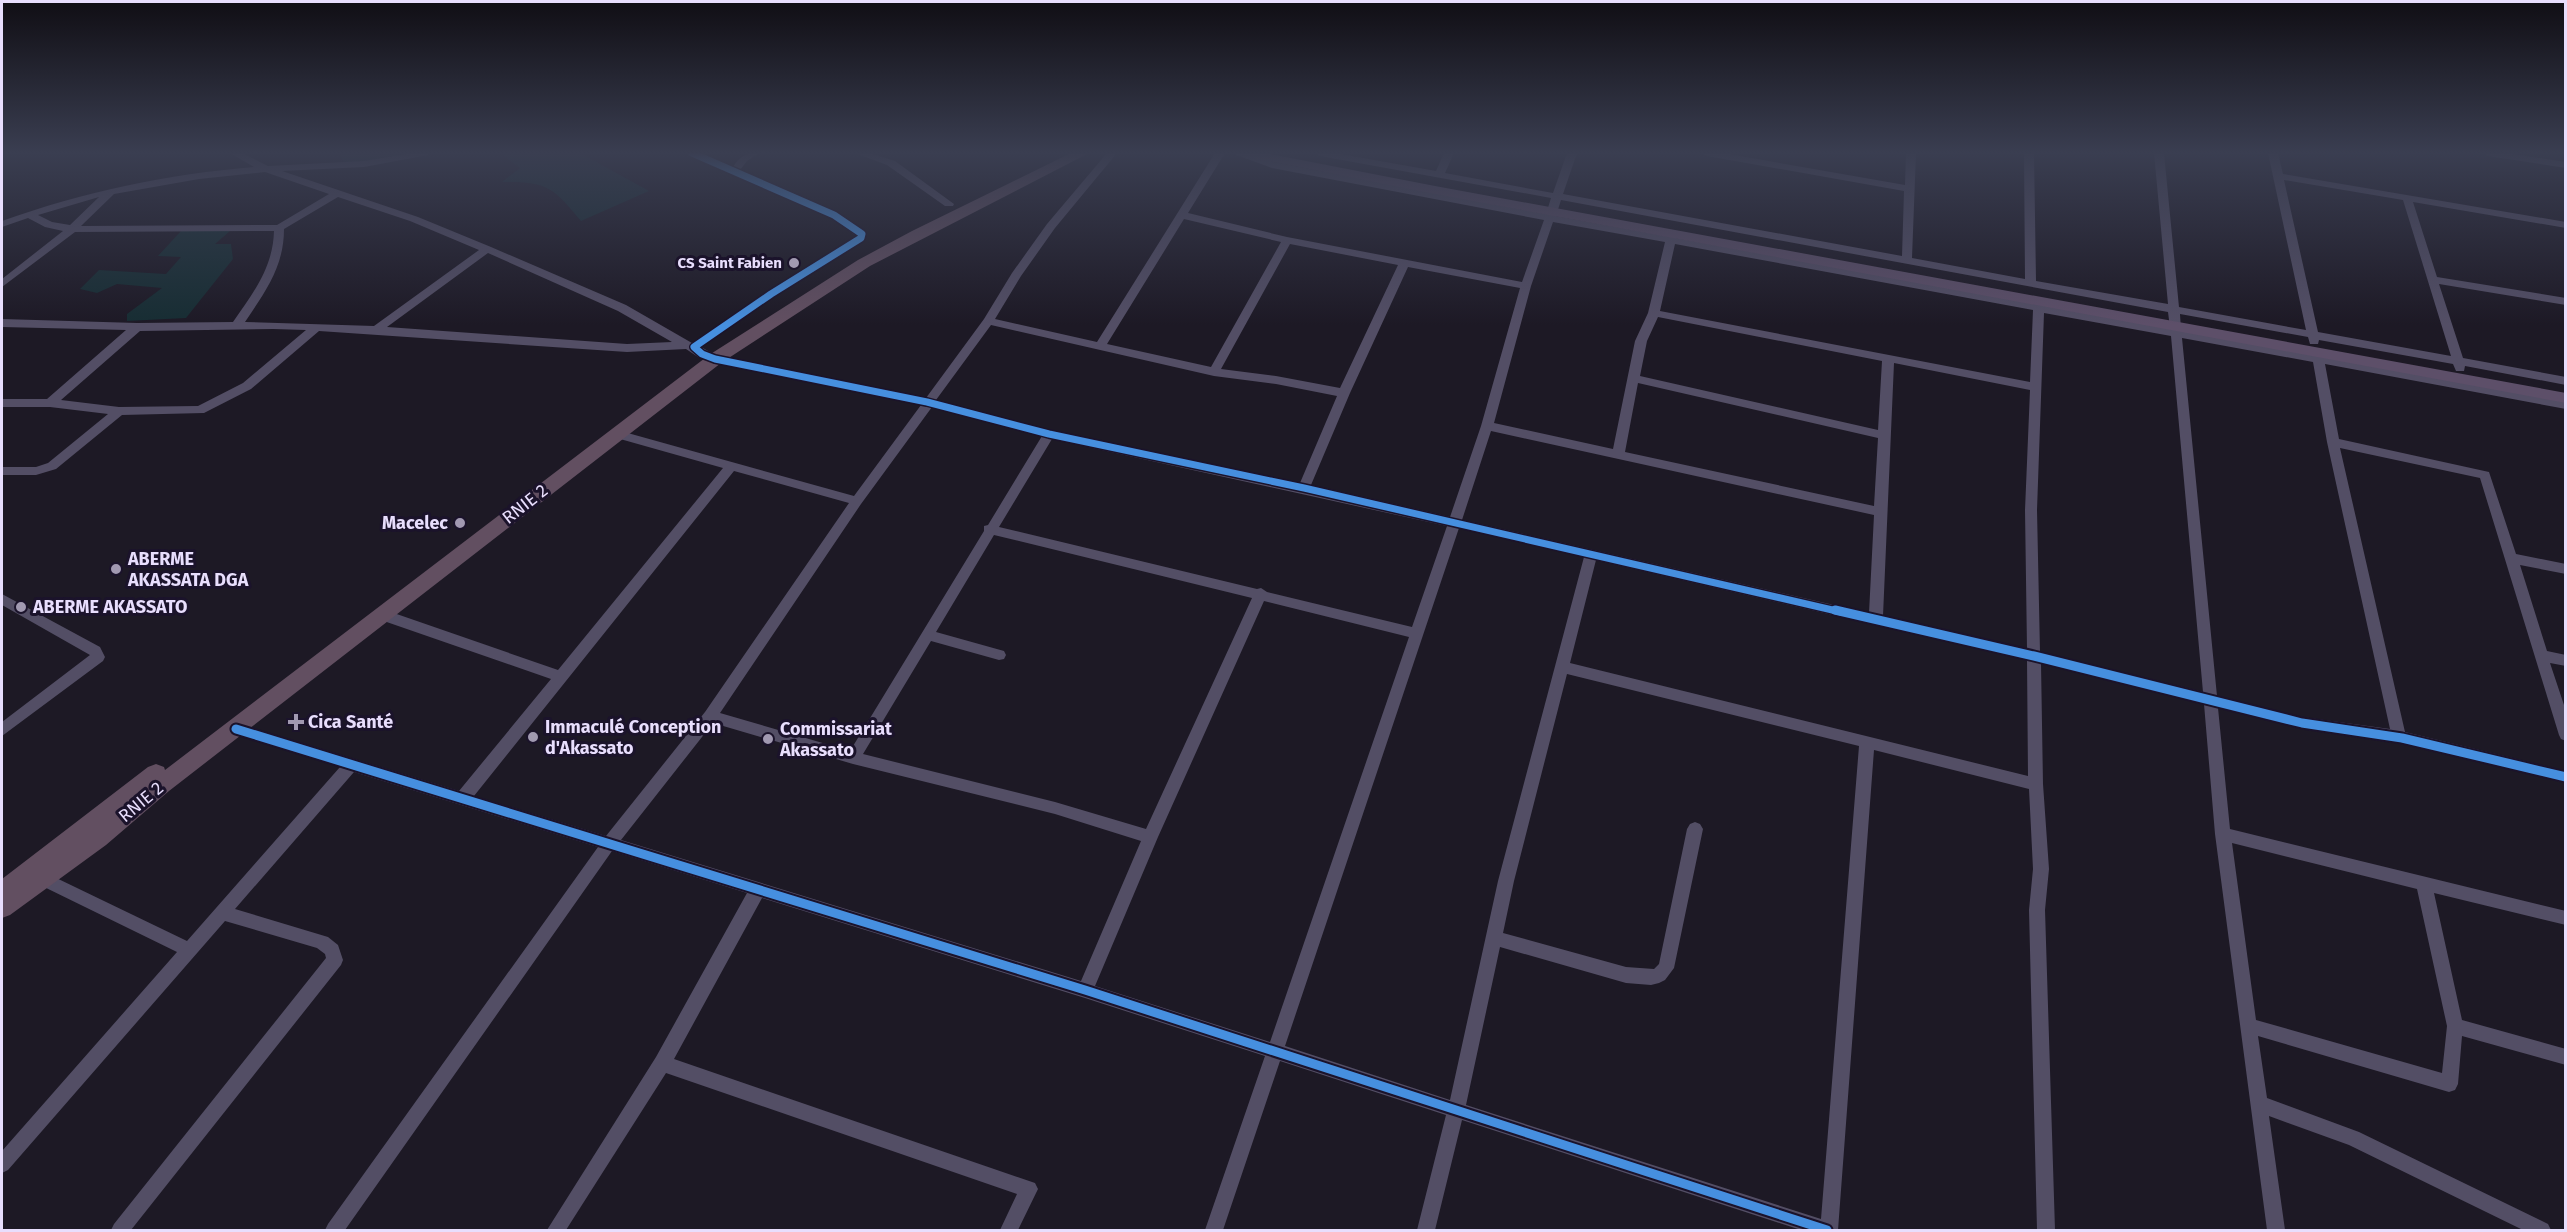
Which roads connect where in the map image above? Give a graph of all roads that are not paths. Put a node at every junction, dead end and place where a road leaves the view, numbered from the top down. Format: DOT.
graph roads {
  1 [pos="41,210"];
  2 [pos="92,210"];
  3 [pos="304,210"];
  4 [pos="397,210"];
  5 [pos="826,210"];
  6 [pos="938,210"];
  7 [pos="963,210"];
  8 [pos="1064,210"];
  9 [pos="1184,210"];
  10 [pos="1554,210"];
  11 [pos="1569,210"];
  12 [pos="1574,210"];
  13 [pos="1578,210"];
  14 [pos="1910,210"];
  15 [pos="2030,210"];
  16 [pos="2164,210"];
  17 [pos="2285,210"];
  18 [pos="2411,210"];
  19 [pos="2480,210"];
  20 [pos="28,214"];
  21 [pos="1181,216"];
  22 [pos="2,224"];
  23 [pos="2565,225"];
  24 [pos="279,228"];
  25 [pos="72,229"];
  26 [pos="1671,237"];
  27 [pos="1287,240"];
  28 [pos="487,249"];
  29 [pos="1907,261"];
  30 [pos="1405,262"];
  31 [pos="2433,280"];
  32 [pos="2031,282"];
  33 [pos="2,284"];
  34 [pos="1526,286"];
  35 [pos="2565,302"];
  36 [pos="2039,308"];
  37 [pos="1654,313"];
  38 [pos="988,321"];
  39 [pos="2174,321"];
  40 [pos="2,323"];
  41 [pos="237,325"];
  42 [pos="137,327"];
  43 [pos="317,327"];
  44 [pos="375,330"];
  45 [pos="2313,337"];
  46 [pos="1100,346"];
  47 [pos="699,351"];
  48 [pos="1888,357"];
  49 [pos="2318,359"];
  50 [pos="2459,365"];
  51 [pos="1214,372"];
  52 [pos="1633,378"];
  53 [pos="2565,381"];
  54 [pos="2036,387"];
  55 [pos="2565,387"];
  56 [pos="1344,393"];
  57 [pos="2565,398"];
  58 [pos="927,402"];
  59 [pos="2,403"];
  60 [pos="50,404"];
  61 [pos="2565,405"];
  62 [pos="119,411"];
  63 [pos="1487,426"];
  64 [pos="617,434"];
  65 [pos="1049,434"];
  66 [pos="1884,435"];
  67 [pos="2333,442"];
  68 [pos="1618,455"];
  69 [pos="731,466"];
  70 [pos="2,471"];
  71 [pos="1304,488"];
  72 [pos="857,501"];
  73 [pos="1878,511"];
  74 [pos="1453,524"];
  75 [pos="989,529"];
  76 [pos="1591,555"];
  77 [pos="2510,558"];
  78 [pos="2565,569"];
  79 [pos="1261,593"];
  80 [pos="2,599"];
  81 [pos="383,615"];
  82 [pos="1876,621"];
  83 [pos="1416,633"];
  84 [pos="928,635"];
  85 [pos="999,655"];
  86 [pos="2541,655"];
  87 [pos="2034,656"];
  88 [pos="2565,661"];
  89 [pos="1562,667"];
  90 [pos="561,678"];
  91 [pos="2209,701"];
  92 [pos="710,716"];
  93 [pos="236,729"];
  94 [pos="2,730"];
  95 [pos="2565,735"];
  96 [pos="2399,738"];
  97 [pos="1867,743"];
  98 [pos="853,758"];
  99 [pos="351,765"];
  100 [pos="2565,777"];
  101 [pos="2036,784"];
  102 [pos="462,799"];
  103 [pos="1695,829"];
  104 [pos="2223,834"];
  105 [pos="1150,837"];
  106 [pos="608,845"];
  107 [pos="43,879"];
  108 [pos="2424,884"];
  109 [pos="757,891"];
  110 [pos="2,892"];
  111 [pos="2,908"];
  112 [pos="223,913"];
  113 [pos="2565,918"];
  114 [pos="1495,938"];
  115 [pos="190,950"];
  116 [pos="1085,990"];
  117 [pos="2250,1026"];
  118 [pos="2455,1026"];
  119 [pos="1274,1052"];
  120 [pos="2565,1057"];
  121 [pos="662,1063"];
  122 [pos="2259,1104"];
  123 [pos="1456,1110"];
  124 [pos="2,1164"];
  125 [pos="120,1230"];
  126 [pos="334,1230"];
  127 [pos="556,1230"];
  128 [pos="1010,1230"];
  129 [pos="1214,1230"];
  130 [pos="1426,1230"];
  131 [pos="1828,1230"];
  132 [pos="2046,1230"];
  133 [pos="2276,1230"];
  134 [pos="2542,1230"];
  1 -- 20 [label="street"];
  2 -- 25 [label="street"];
  3 -- 24 [label="street"];
  4 -- 28 [label="street"];
  5 -- 47 [label="street"];
  6 -- 47 [label="highway, RNIE 2 / RNIE 2"];
  7 -- 47 [label="highway, RNIE 2 / RNIE 2"];
  8 -- 38 [label="street"];
  9 -- 21 [label="street"];
  10 -- 34 [label="street"];
  11 -- 26 [label="main road"];
  12 -- 39 [label="main road"];
  13 -- 29 [label="street"];
  14 -- 29 [label="street"];
  15 -- 32 [label="street"];
  16 -- 39 [label="street"];
  17 -- 45 [label="street"];
  18 -- 31 [label="street"];
  19 -- 23 [label="street"];
  20 -- 22 [label="street"];
  20 -- 25 [label="street"];
  21 -- 27 [label="street"];
  21 -- 46 [label="street"];
  24 -- 25 [label="street"];
  24 -- 41 [label="street"];
  25 -- 33 [label="street"];
  26 -- 36 [label="street"];
  26 -- 37 [label="street"];
  26 -- 39 [label="main road"];
  27 -- 30 [label="street"];
  27 -- 51 [label="street"];
  28 -- 44 [label="street"];
  28 -- 47 [label="street"];
  29 -- 32 [label="street"];
  30 -- 34 [label="street"];
  30 -- 56 [label="street"];
  31 -- 35 [label="street"];
  31 -- 50 [label="street"];
  32 -- 39 [label="street"];
  34 -- 63 [label="street"];
  36 -- 39 [label="street"];
  36 -- 54 [label="street"];
  37 -- 48 [label="street"];
  37 -- 52 [label="street"];
  38 -- 46 [label="street"];
  38 -- 58 [label="street"];
  39 -- 45 [label="main road"];
  39 -- 49 [label="street"];
  39 -- 57 [label="main road"];
  39 -- 91 [label="street"];
  40 -- 42 [label="street"];
  41 -- 42 [label="street"];
  41 -- 43 [label="street"];
  42 -- 60 [label="street"];
  43 -- 44 [label="street"];
  43 -- 62 [label="street"];
  44 -- 47 [label="street"];
  45 -- 50 [label="main road"];
  46 -- 51 [label="street"];
  47 -- 58 [label="street"];
  47 -- 64 [label="highway, RNIE 2 / RNIE 2"];
  47 -- 110 [label="highway, RNIE 2 / RNIE 2"];
  48 -- 54 [label="street"];
  48 -- 66 [label="street"];
  49 -- 61 [label="street"];
  49 -- 67 [label="street"];
  50 -- 53 [label="street"];
  50 -- 55 [label="main road"];
  51 -- 56 [label="street"];
  52 -- 66 [label="street"];
  52 -- 68 [label="street"];
  54 -- 87 [label="street"];
  56 -- 71 [label="street"];
  58 -- 65 [label="street"];
  58 -- 72 [label="street"];
  59 -- 60 [label="street"];
  60 -- 62 [label="street"];
  62 -- 70 [label="street"];
  63 -- 68 [label="street"];
  63 -- 74 [label="street"];
  64 -- 69 [label="street"];
  64 -- 81 [label="highway, RNIE 2 / RNIE 2"];
  65 -- 71 [label="street"];
  65 -- 75 [label="street"];
  66 -- 73 [label="street"];
  67 -- 77 [label="street"];
  67 -- 96 [label="street"];
  68 -- 73 [label="street"];
  69 -- 72 [label="street"];
  69 -- 90 [label="street"];
  71 -- 74 [label="street"];
  72 -- 92 [label="street"];
  73 -- 82 [label="street"];
  74 -- 76 [label="street"];
  74 -- 83 [label="street"];
  75 -- 79 [label="street"];
  75 -- 84 [label="street"];
  76 -- 82 [label="street"];
  76 -- 89 [label="street"];
  77 -- 78 [label="street"];
  77 -- 86 [label="street"];
  79 -- 83 [label="street"];
  79 -- 105 [label="street"];
  80 -- 94 [label="street"];
  81 -- 90 [label="street"];
  81 -- 93 [label="highway, RNIE 2 / RNIE 2"];
  82 -- 87 [label="street"];
  83 -- 119 [label="street"];
  84 -- 85 [label="street"];
  84 -- 98 [label="street"];
  86 -- 88 [label="street"];
  86 -- 95 [label="street"];
  87 -- 91 [label="street"];
  87 -- 101 [label="street"];
  89 -- 97 [label="street"];
  89 -- 114 [label="street"];
  90 -- 102 [label="street"];
  91 -- 96 [label="street"];
  91 -- 104 [label="street"];
  92 -- 98 [label="street"];
  92 -- 106 [label="street"];
  93 -- 99 [label="street"];
  93 -- 107 [label="highway, RNIE 2 / RNIE 2"];
  96 -- 100 [label="street"];
  97 -- 101 [label="street"];
  97 -- 131 [label="street"];
  98 -- 105 [label="street"];
  99 -- 102 [label="street"];
  99 -- 112 [label="street"];
  101 -- 132 [label="street"];
  102 -- 106 [label="street"];
  103 -- 114 [label="street"];
  104 -- 108 [label="street"];
  104 -- 117 [label="street"];
  105 -- 116 [label="street"];
  106 -- 109 [label="street"];
  106 -- 126 [label="street"];
  107 -- 111 [label="highway, RNIE 2 / RNIE 2"];
  107 -- 115 [label="street"];
  108 -- 113 [label="street"];
  108 -- 118 [label="street"];
  109 -- 116 [label="street"];
  109 -- 121 [label="street"];
  112 -- 115 [label="street"];
  112 -- 125 [label="street"];
  114 -- 123 [label="street"];
  115 -- 124 [label="street"];
  116 -- 119 [label="street"];
  117 -- 118 [label="street"];
  117 -- 122 [label="street"];
  118 -- 120 [label="street"];
  119 -- 123 [label="street"];
  119 -- 129 [label="street"];
  121 -- 127 [label="street"];
  121 -- 128 [label="street"];
  122 -- 133 [label="street"];
  122 -- 134 [label="street"];
  123 -- 130 [label="street"];
  123 -- 131 [label="street"];
}
